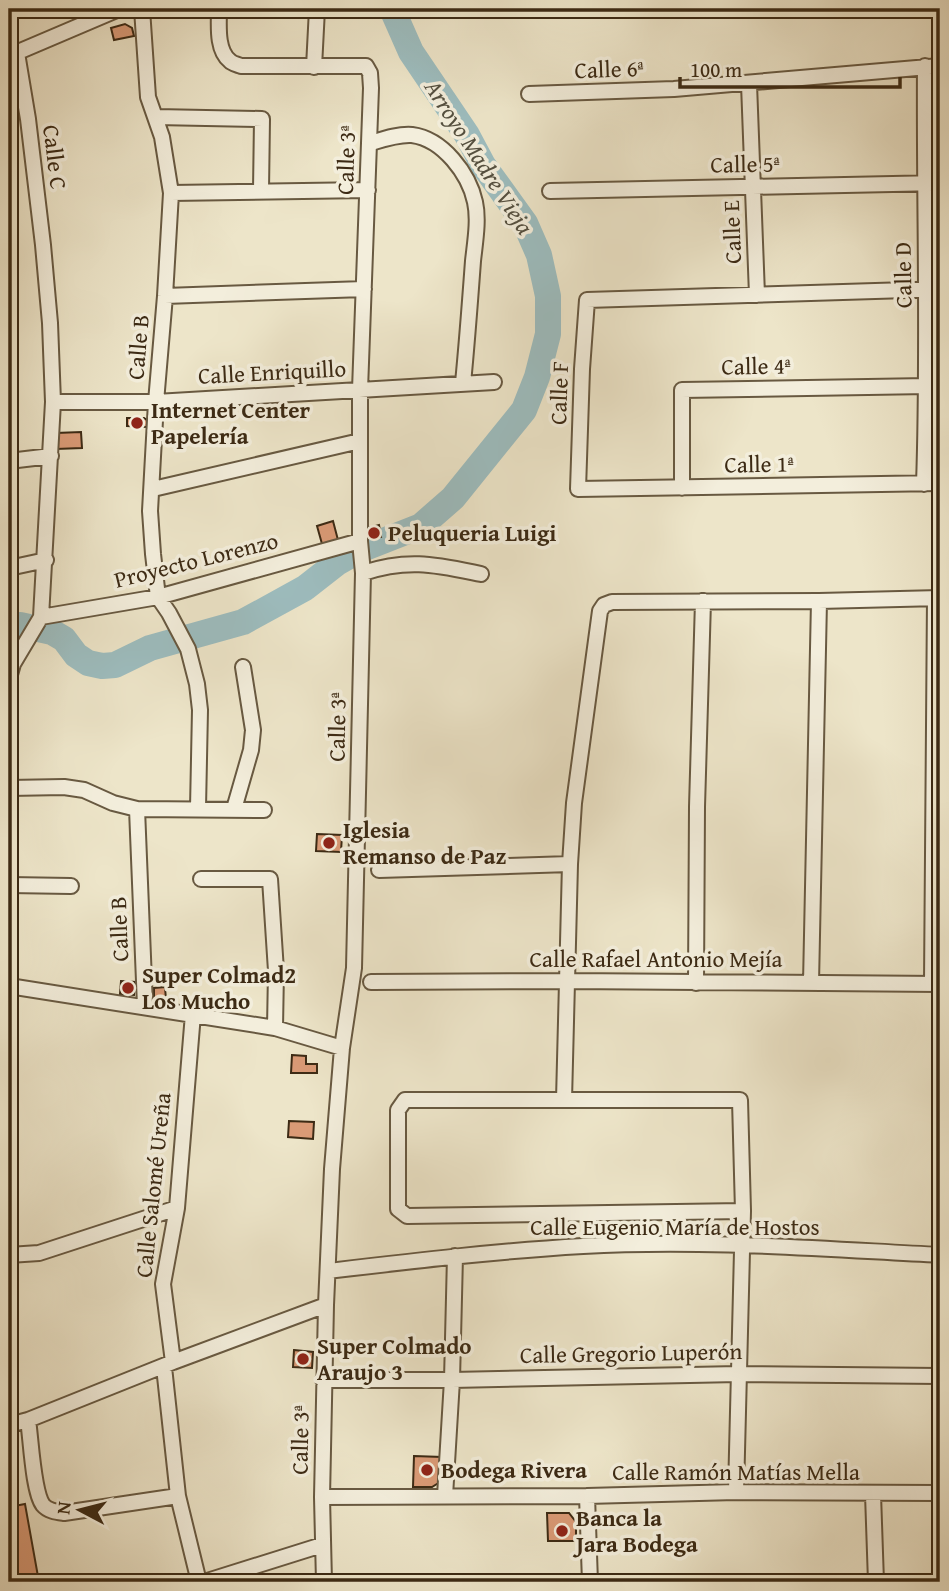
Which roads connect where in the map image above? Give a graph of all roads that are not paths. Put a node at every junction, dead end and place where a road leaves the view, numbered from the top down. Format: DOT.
graph roads {
  1 [pos="119,9"];
  2 [pos="142,9"];
  3 [pos="219,9"];
  4 [pos="317,9"];
  5 [pos="13,54"];
  6 [pos="940,65"];
  7 [pos="925,66"];
  8 [pos="314,67"];
  9 [pos="749,83"];
  10 [pos="529,94"];
  11 [pos="156,117"];
  12 [pos="371,143"];
  13 [pos="924,183"];
  14 [pos="940,183"];
  15 [pos="754,186"];
  16 [pos="261,190"];
  17 [pos="368,190"];
  18 [pos="550,191"];
  19 [pos="171,193"];
  20 [pos="364,289"];
  21 [pos="933,289"];
  22 [pos="757,295"];
  23 [pos="165,296"];
  24 [pos="494,382"];
  25 [pos="463,383"];
  26 [pos="928,386"];
  27 [pos="360,390"];
  28 [pos="53,402"];
  29 [pos="156,402"];
  30 [pos="360,441"];
  31 [pos="51,456"];
  32 [pos="9,461"];
  33 [pos="940,483"];
  34 [pos="924,484"];
  35 [pos="682,488"];
  36 [pos="153,489"];
  37 [pos="578,489"];
  38 [pos="360,541"];
  39 [pos="46,560"];
  40 [pos="9,568"];
  41 [pos="363,569"];
  42 [pos="481,574"];
  43 [pos="158,597"];
  44 [pos="937,598"];
  45 [pos="704,601"];
  46 [pos="819,601"];
  47 [pos="41,617"];
  48 [pos="243,667"];
  49 [pos="9,678"];
  50 [pos="937,770"];
  51 [pos="9,788"];
  52 [pos="198,808"];
  53 [pos="138,809"];
  54 [pos="234,809"];
  55 [pos="264,810"];
  56 [pos="570,864"];
  57 [pos="379,870"];
  58 [pos="201,879"];
  59 [pos="9,885"];
  60 [pos="71,886"];
  61 [pos="568,981"];
  62 [pos="371,982"];
  63 [pos="811,983"];
  64 [pos="696,984"];
  65 [pos="936,984"];
  66 [pos="9,986"];
  67 [pos="145,1006"];
  68 [pos="193,1014"];
  69 [pos="275,1028"];
  70 [pos="342,1048"];
  71 [pos="564,1100"];
  72 [pos="177,1208"];
  73 [pos="743,1211"];
  74 [pos="741,1245"];
  75 [pos="9,1255"];
  76 [pos="940,1255"];
  77 [pos="455,1256"];
  78 [pos="328,1271"];
  79 [pos="326,1305"];
  80 [pos="169,1364"];
  81 [pos="738,1374"];
  82 [pos="940,1376"];
  83 [pos="323,1380"];
  84 [pos="452,1380"];
  85 [pos="28,1420"];
  86 [pos="9,1425"];
  87 [pos="736,1492"];
  88 [pos="940,1493"];
  89 [pos="873,1494"];
  90 [pos="178,1496"];
  91 [pos="445,1496"];
  92 [pos="587,1496"];
  93 [pos="322,1497"];
  94 [pos="322,1545"];
  95 [pos="201,1582"];
  96 [pos="324,1582"];
  97 [pos="590,1582"];
  98 [pos="876,1582"];
  1 -- 5 [label="street"];
  2 -- 11 [label="street, Calle B"];
  3 -- 8 [label="street, Calle 3ª"];
  4 -- 8 [label="street"];
  5 -- 28 [label="street, Calle C"];
  6 -- 7 [label="street, Calle 6ª"];
  7 -- 9 [label="street, Calle 6ª"];
  7 -- 13 [label="street, Calle D"];
  8 -- 12 [label="street, Calle 3ª"];
  9 -- 10 [label="street, Calle 6ª"];
  9 -- 15 [label="street, Calle E"];
  11 -- 16 [label="street"];
  11 -- 19 [label="street, Calle B"];
  12 -- 17 [label="street, Calle 3ª"];
  12 -- 25 [label="street"];
  13 -- 14 [label="street, Calle 5ª"];
  13 -- 15 [label="street, Calle 5ª"];
  13 -- 21 [label="street, Calle D"];
  15 -- 18 [label="street, Calle 5ª"];
  15 -- 22 [label="street, Calle E"];
  16 -- 17 [label="street"];
  16 -- 19 [label="street"];
  17 -- 20 [label="street, Calle 3ª"];
  19 -- 23 [label="street, Calle B"];
  20 -- 23 [label="street"];
  20 -- 27 [label="street, Calle 3ª"];
  21 -- 22 [label="street"];
  21 -- 26 [label="street, Calle D"];
  22 -- 37 [label="street, Calle F"];
  23 -- 29 [label="street, Calle B"];
  24 -- 25 [label="street, Calle Enriquillo"];
  25 -- 27 [label="street, Calle Enriquillo"];
  26 -- 34 [label="street, Calle D"];
  26 -- 35 [label="street, Calle 4ª"];
  27 -- 29 [label="street, Calle Enriquillo"];
  27 -- 30 [label="street, Calle 3ª"];
  28 -- 29 [label="street, Calle Enriquillo"];
  28 -- 31 [label="street, Calle C"];
  29 -- 36 [label="street, Calle B"];
  30 -- 36 [label="street"];
  30 -- 38 [label="street, Calle 3ª"];
  31 -- 32 [label="street"];
  31 -- 39 [label="street, Calle C"];
  33 -- 34 [label="street, Calle 1ª"];
  34 -- 35 [label="street, Calle 1ª"];
  35 -- 37 [label="street, Calle 1ª"];
  36 -- 43 [label="street, Calle B"];
  38 -- 41 [label="street, Calle 3ª"];
  38 -- 43 [label="street, Proyecto Lorenzo"];
  39 -- 40 [label="street"];
  39 -- 47 [label="street, Calle C"];
  41 -- 42 [label="street"];
  41 -- 70 [label="street, Calle 3ª"];
  43 -- 47 [label="street, Proyecto Lorenzo"];
  43 -- 52 [label="street, Calle B"];
  44 -- 46 [label="street"];
  44 -- 50 [label="street"];
  45 -- 46 [label="street"];
  45 -- 56 [label="street"];
  45 -- 64 [label="street"];
  46 -- 63 [label="street"];
  47 -- 49 [label="street, Calle C"];
  48 -- 54 [label="street"];
  50 -- 65 [label="street"];
  51 -- 53 [label="street"];
  52 -- 53 [label="street"];
  52 -- 54 [label="street"];
  53 -- 67 [label="street, Calle B"];
  54 -- 55 [label="street"];
  56 -- 57 [label="street"];
  56 -- 61 [label="street"];
  58 -- 69 [label="street"];
  59 -- 60 [label="street"];
  61 -- 62 [label="street, Calle Rafael Antonio Mejía"];
  61 -- 64 [label="street, Calle Rafael Antonio Mejía"];
  61 -- 71 [label="street"];
  63 -- 64 [label="street, Calle Rafael Antonio Mejía"];
  63 -- 65 [label="street, Calle Rafael Antonio Mejía"];
  66 -- 67 [label="street"];
  67 -- 68 [label="street"];
  68 -- 69 [label="street"];
  68 -- 72 [label="street, Calle Salomé Ureña"];
  69 -- 70 [label="street"];
  70 -- 78 [label="street, Calle 3ª"];
  71 -- 73 [label="street"];
  71 -- 73 [label="street"];
  72 -- 75 [label="street"];
  72 -- 80 [label="street, Calle Salomé Ureña"];
  73 -- 74 [label="street"];
  74 -- 76 [label="street, Calle Eugenio María de Hostos"];
  74 -- 77 [label="street, Calle Eugenio María de Hostos"];
  74 -- 81 [label="street"];
  77 -- 78 [label="street, Calle Eugenio María de Hostos"];
  77 -- 84 [label="street"];
  78 -- 79 [label="street, Calle 3ª"];
  79 -- 80 [label="street"];
  79 -- 83 [label="street, Calle 3ª"];
  80 -- 85 [label="street"];
  80 -- 90 [label="street, Calle Salomé Ureña"];
  81 -- 82 [label="street, Calle Gregorio Luperón"];
  81 -- 84 [label="street, Calle Gregorio Luperón"];
  81 -- 87 [label="street"];
  83 -- 84 [label="street, Calle Gregorio Luperón"];
  83 -- 93 [label="street, Calle 3ª"];
  84 -- 91 [label="street"];
  85 -- 86 [label="street"];
  85 -- 90 [label="street"];
  87 -- 89 [label="street, Calle Ramón Matías Mella"];
  87 -- 92 [label="street, Calle Ramón Matías Mella"];
  88 -- 89 [label="street, Calle Ramón Matías Mella"];
  89 -- 98 [label="street"];
  90 -- 95 [label="street, Calle Salomé Ureña"];
  91 -- 92 [label="street, Calle Ramón Matías Mella"];
  91 -- 93 [label="street, Calle Ramón Matías Mella"];
  92 -- 97 [label="street"];
  93 -- 94 [label="street, Calle 3ª"];
  94 -- 95 [label="street"];
  94 -- 96 [label="street, Calle 3ª"];
}
